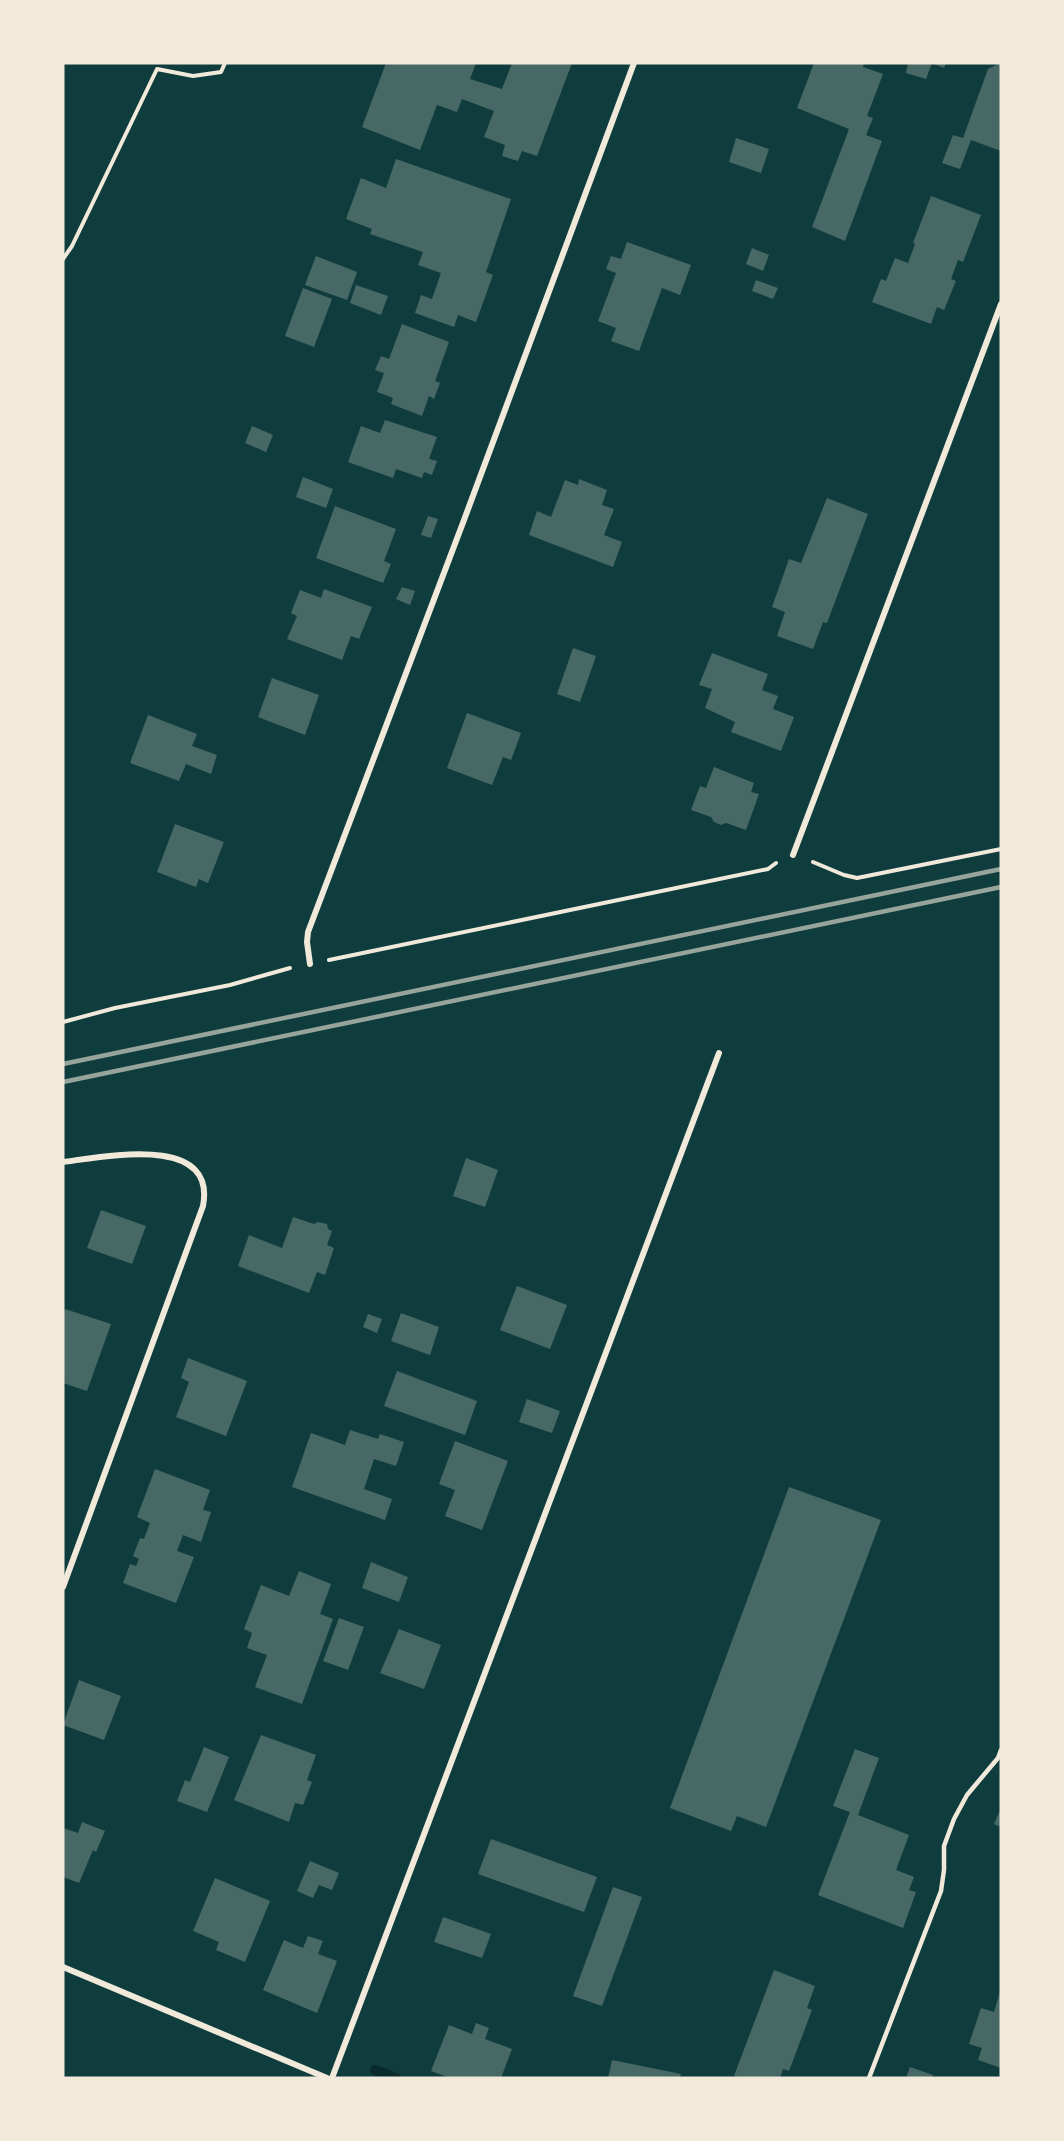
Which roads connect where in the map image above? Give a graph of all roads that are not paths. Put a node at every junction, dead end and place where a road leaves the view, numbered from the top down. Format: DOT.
graph roads {
  1 [pos="634,63"];
  2 [pos="1001,304"];
  3 [pos="792,855"];
  4 [pos="310,964"];
  5 [pos="719,1053"];
  6 [pos="63,1162"];
  7 [pos="63,1587"];
  8 [pos="1001,1750"];
  9 [pos="63,1967"];
  10 [pos="327,2078"];
  11 [pos="332,2078"];
  12 [pos="869,2078"];
  1 -- 4 [label="street"];
  2 -- 3 [label="street"];
  5 -- 11 [label="street"];
  6 -- 7 [label="street"];
  8 -- 12 [label="lane"];
  9 -- 10 [label="street"];
}
